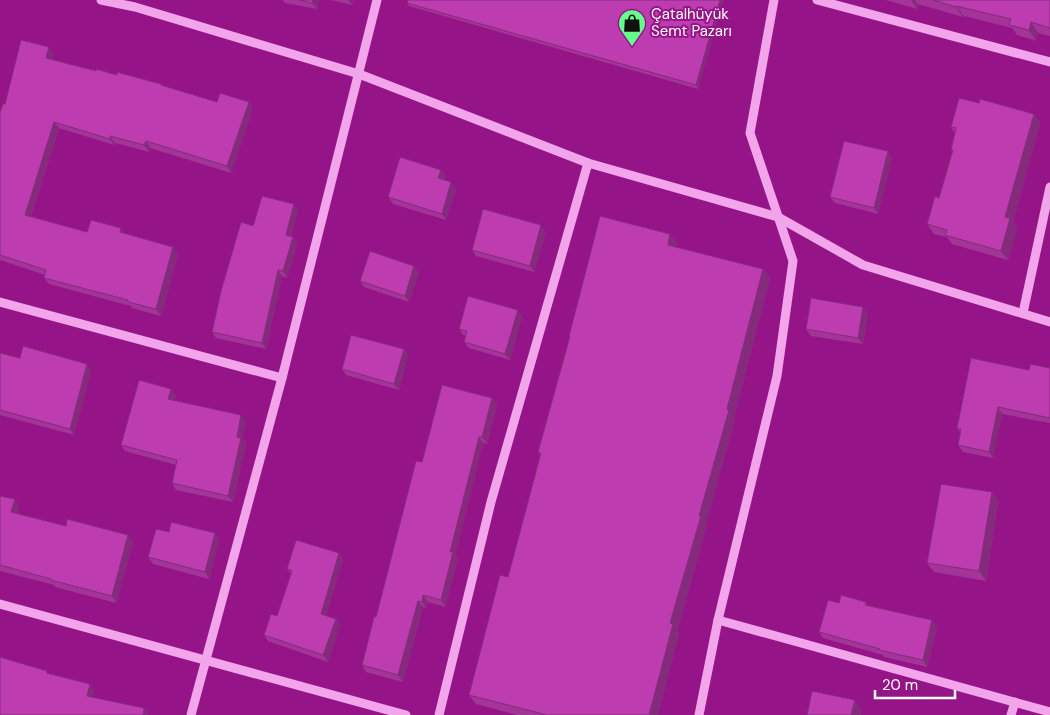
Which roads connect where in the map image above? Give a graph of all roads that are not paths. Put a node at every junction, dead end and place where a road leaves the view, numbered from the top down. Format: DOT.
graph roads {
  1 [pos="101,0"];
  2 [pos="125,0"];
  3 [pos="377,0"];
  4 [pos="774,0"];
  5 [pos="817,0"];
  6 [pos="135,6"];
  7 [pos="1050,62"];
  8 [pos="358,74"];
  9 [pos="588,163"];
  10 [pos="1050,186"];
  11 [pos="778,217"];
  12 [pos="0,302"];
  13 [pos="1023,313"];
  14 [pos="1050,322"];
  15 [pos="282,378"];
  16 [pos="0,604"];
  17 [pos="718,620"];
  18 [pos="206,660"];
  19 [pos="1014,702"];
  20 [pos="1050,712"];
  21 [pos="191,715"];
  22 [pos="406,715"];
  23 [pos="439,715"];
  24 [pos="699,715"];
  25 [pos="1012,715"];
  1 -- 6 [label="street"];
  2 -- 6 [label="street"];
  3 -- 8 [label="street"];
  4 -- 11 [label="street"];
  5 -- 7 [label="street"];
  6 -- 8 [label="street"];
  8 -- 9 [label="street"];
  8 -- 15 [label="street"];
  9 -- 11 [label="street"];
  9 -- 23 [label="street"];
  10 -- 13 [label="street"];
  11 -- 13 [label="street"];
  11 -- 17 [label="street"];
  12 -- 15 [label="street"];
  13 -- 14 [label="street"];
  15 -- 18 [label="street"];
  16 -- 18 [label="street"];
  17 -- 19 [label="street"];
  17 -- 24 [label="street"];
  18 -- 21 [label="street"];
  18 -- 22 [label="street"];
  19 -- 20 [label="street"];
  19 -- 25 [label="street"];
}
